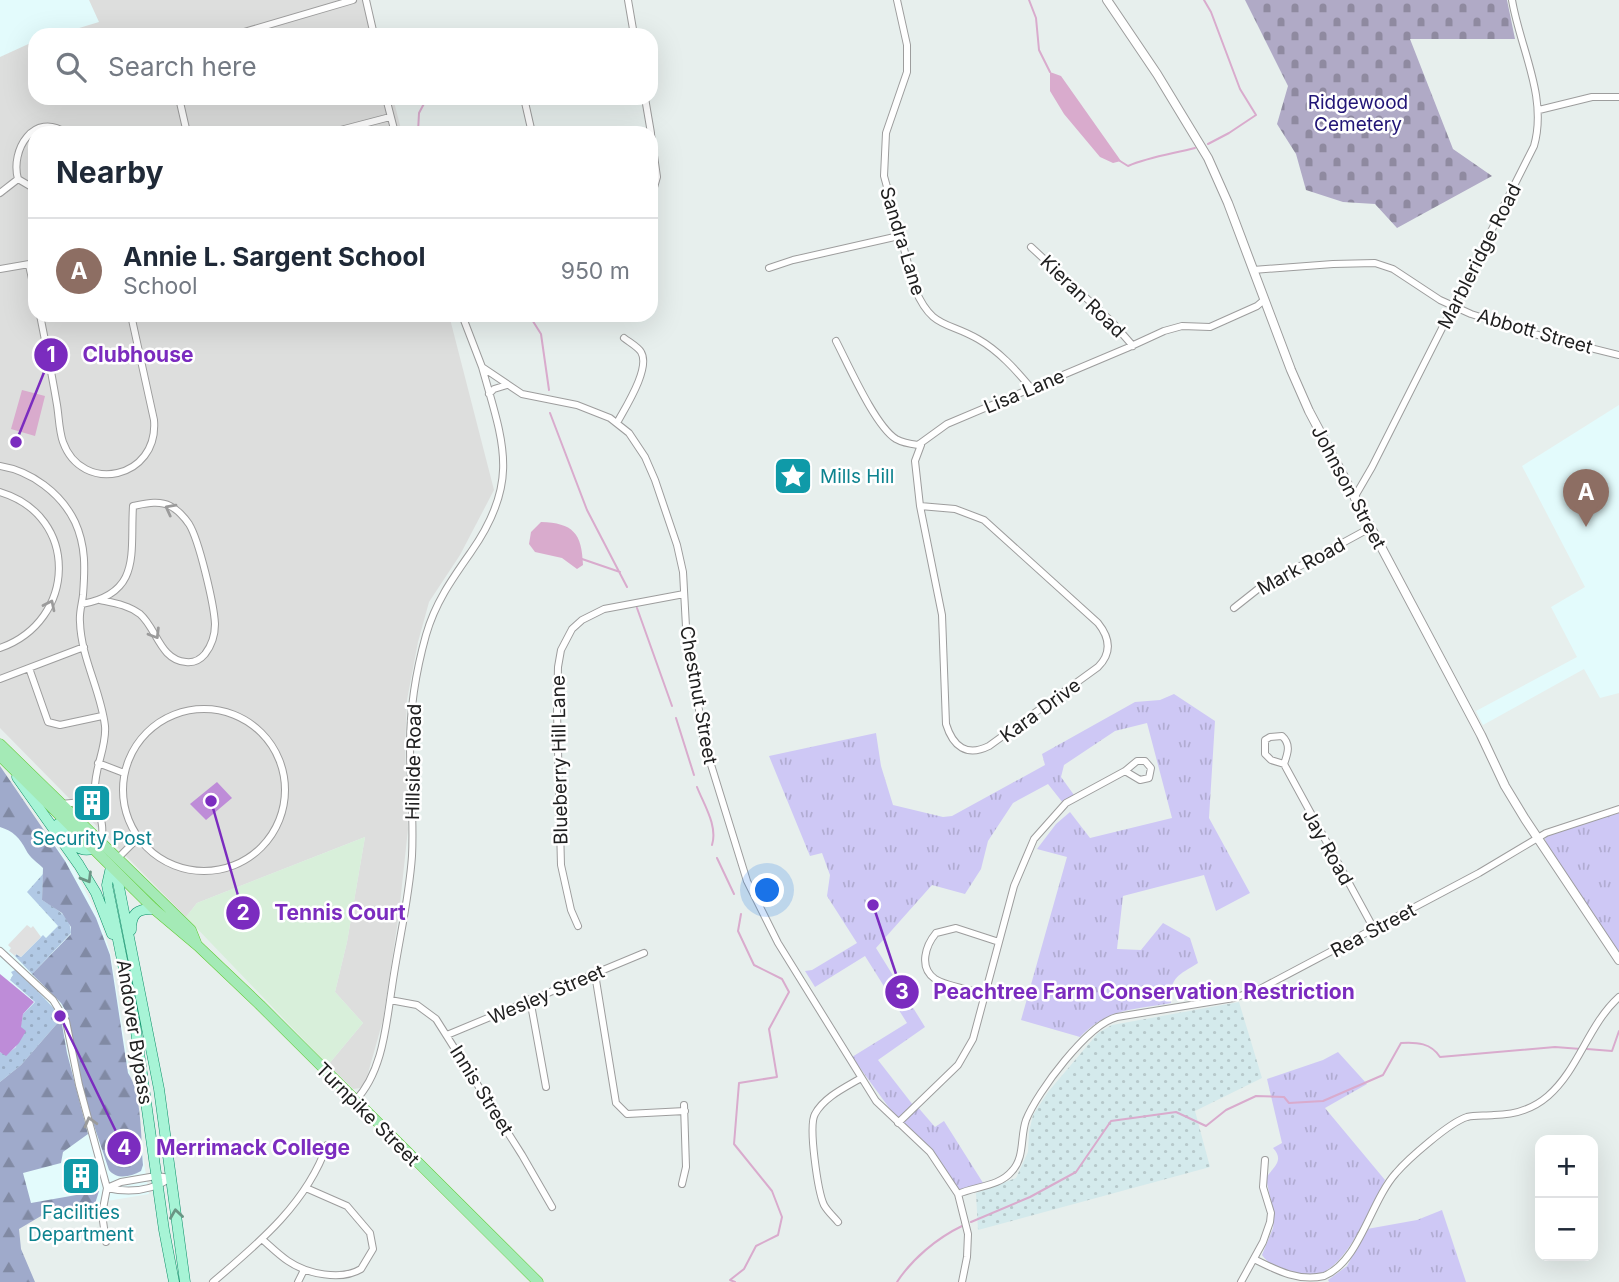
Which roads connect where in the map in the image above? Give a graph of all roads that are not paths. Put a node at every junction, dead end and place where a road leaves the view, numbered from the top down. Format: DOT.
graph roads {
  1 [pos="353,0"];
  2 [pos="366,0"];
  3 [pos="628,0"];
  4 [pos="897,0"];
  5 [pos="1107,0"];
  6 [pos="1512,0"];
  7 [pos="258,28"];
  8 [pos="372,28"];
  9 [pos="633,28"];
  10 [pos="1619,97"];
  11 [pos="181,105"];
  12 [pos="387,105"];
  13 [pos="526,105"];
  14 [pos="646,105"];
  15 [pos="1539,110"];
  16 [pos="390,117"];
  17 [pos="185,126"];
  18 [pos="356,126"];
  19 [pos="393,126"];
  20 [pos="530,126"];
  21 [pos="650,126"];
  22 [pos="28,135"];
  23 [pos="18,179"];
  24 [pos="28,184"];
  25 [pos="0,193"];
  26 [pos="899,236"];
  27 [pos="1031,247"];
  28 [pos="28,265"];
  29 [pos="769,268"];
  30 [pos="0,270"];
  31 [pos="1253,270"];
  32 [pos="1264,300"];
  33 [pos="1454,306"];
  34 [pos="41,322"];
  35 [pos="133,322"];
  36 [pos="465,322"];
  37 [pos="624,338"];
  38 [pos="836,341"];
  39 [pos="1133,346"];
  40 [pos="1619,355"];
  41 [pos="482,367"];
  42 [pos="507,385"];
  43 [pos="1031,388"];
  44 [pos="489,394"];
  45 [pos="617,423"];
  46 [pos="921,445"];
  47 [pos="0,466"];
  48 [pos="0,492"];
  49 [pos="1354,498"];
  50 [pos="920,506"];
  51 [pos="1370,528"];
  52 [pos="684,594"];
  53 [pos="100,600"];
  54 [pos="82,604"];
  55 [pos="1234,608"];
  56 [pos="84,647"];
  57 [pos="0,648"];
  58 [pos="29,668"];
  59 [pos="0,679"];
  60 [pos="102,716"];
  61 [pos="0,744"];
  62 [pos="0,757"];
  63 [pos="98,763"];
  64 [pos="1284,764"];
  65 [pos="14,770"];
  66 [pos="1125,771"];
  67 [pos="124,774"];
  68 [pos="95,790"];
  69 [pos="35,801"];
  70 [pos="61,804"];
  71 [pos="1619,809"];
  72 [pos="139,837"];
  73 [pos="1537,838"];
  74 [pos="96,846"];
  75 [pos="115,866"];
  76 [pos="154,909"];
  77 [pos="578,926"];
  78 [pos="1374,929"];
  79 [pos="999,942"];
  80 [pos="198,946"];
  81 [pos="131,948"];
  82 [pos="0,951"];
  83 [pos="644,953"];
  84 [pos="1619,960"];
  85 [pos="124,967"];
  86 [pos="595,974"];
  87 [pos="985,994"];
  88 [pos="1619,997"];
  89 [pos="530,999"];
  90 [pos="390,1000"];
  91 [pos="447,1035"];
  92 [pos="861,1078"];
  93 [pos="546,1087"];
  94 [pos="355,1101"];
  95 [pos="898,1123"];
  96 [pos="327,1145"];
  97 [pos="1265,1160"];
  98 [pos="170,1178"];
  99 [pos="157,1181"];
  100 [pos="681,1184"];
  101 [pos="107,1188"];
  102 [pos="306,1188"];
  103 [pos="958,1194"];
  104 [pos="552,1207"];
  105 [pos="838,1222"];
  106 [pos="263,1240"];
  107 [pos="106,1242"];
  108 [pos="1254,1259"];
  109 [pos="304,1270"];
  110 [pos="174,1282"];
  111 [pos="185,1282"];
  112 [pos="213,1282"];
  113 [pos="298,1282"];
  114 [pos="538,1282"];
  115 [pos="962,1282"];
  116 [pos="1241,1282"];
  1 -- 7 [label="street"];
  2 -- 8 [label="street"];
  3 -- 9 [label="street"];
  4 -- 26 [label="street, Sandra Lane"];
  5 -- 31 [label="street, Johnson Street"];
  6 -- 15 [label="street, Marbleridge Road"];
  10 -- 15 [label="street"];
  11 -- 17 [label="street"];
  12 -- 16 [label="street"];
  13 -- 20 [label="street"];
  14 -- 21 [label="street"];
  15 -- 33 [label="street, Marbleridge Road"];
  16 -- 18 [label="street"];
  16 -- 19 [label="street"];
  22 -- 23 [label="street"];
  23 -- 24 [label="street"];
  23 -- 25 [label="street"];
  26 -- 29 [label="street"];
  26 -- 43 [label="street, Sandra Lane"];
  27 -- 39 [label="street, Kieran Road"];
  28 -- 30 [label="street"];
  31 -- 32 [label="street, Johnson Street"];
  31 -- 33 [label="street, Abbott Street"];
  32 -- 39 [label="street, Lisa Lane"];
  32 -- 49 [label="street, Johnson Street"];
  33 -- 40 [label="street, Abbott Street"];
  33 -- 49 [label="street, Marbleridge Road"];
  34 -- 35 [label="street"];
  36 -- 41 [label="street"];
  37 -- 45 [label="street"];
  38 -- 46 [label="street"];
  39 -- 43 [label="street, Lisa Lane"];
  41 -- 42 [label="street, Chestnut Street"];
  41 -- 44 [label="street, Hillside Road"];
  42 -- 44 [label="street"];
  42 -- 45 [label="street, Chestnut Street"];
  43 -- 46 [label="street, Lisa Lane"];
  44 -- 90 [label="street, Hillside Road"];
  45 -- 52 [label="street, Chestnut Street"];
  46 -- 50 [label="street, Kara Drive"];
  47 -- 54 [label="street"];
  57 -- 48 [label="street, one-way"];
  49 -- 51 [label="street, Johnson Street"];
  50 -- 50 [label="street, Kara Drive"];
  51 -- 55 [label="street, Mark Road"];
  51 -- 73 [label="street, Johnson Street"];
  52 -- 77 [label="street, Blueberry Hill Lane"];
  52 -- 92 [label="street, Chestnut Street"];
  53 -- 53 [label="street, one-way"];
  53 -- 54 [label="street"];
  54 -- 56 [label="street"];
  56 -- 58 [label="street"];
  56 -- 60 [label="street"];
  58 -- 59 [label="street"];
  58 -- 60 [label="street"];
  60 -- 63 [label="street"];
  61 -- 70 [label="highway, Turnpike Street"];
  62 -- 65 [label="highway, Turnpike Street"];
  63 -- 67 [label="street"];
  63 -- 68 [label="street"];
  64 -- 64 [label="street, Jay Road"];
  64 -- 78 [label="street, Jay Road"];
  65 -- 69 [label="main road"];
  65 -- 74 [label="highway, Turnpike Street"];
  66 -- 79 [label="street"];
  67 -- 72 [label="street"];
  67 -- 72 [label="street"];
  68 -- 70 [label="street"];
  68 -- 74 [label="street"];
  69 -- 74 [label="main road"];
  69 -- 85 [label="main road, one-way"];
  70 -- 74 [label="highway, Turnpike Street"];
  71 -- 73 [label="street, Rea Street"];
  72 -- 75 [label="street"];
  73 -- 78 [label="street, Rea Street"];
  73 -- 84 [label="street, Johnson Street"];
  74 -- 75 [label="highway, Turnpike Street"];
  75 -- 76 [label="highway, Turnpike Street"];
  75 -- 80 [label="highway, Turnpike Street"];
  75 -- 81 [label="main road, Andover Bypass"];
  75 -- 85 [label="main road, Andover Bypass"];
  76 -- 80 [label="highway, Turnpike Street"];
  76 -- 81 [label="main road"];
  78 -- 103 [label="street, Rea Street"];
  79 -- 87 [label="street"];
  79 -- 87 [label="street"];
  80 -- 94 [label="highway, Turnpike Street"];
  81 -- 98 [label="main road, Andover Bypass"];
  101 -- 82 [label="street, one-way"];
  83 -- 86 [label="street, Wesley Street"];
  85 -- 99 [label="main road, Andover Bypass"];
  86 -- 89 [label="street, Wesley Street"];
  86 -- 100 [label="street"];
  87 -- 95 [label="street"];
  88 -- 108 [label="street"];
  89 -- 91 [label="street, Wesley Street"];
  89 -- 93 [label="street"];
  90 -- 91 [label="street, Innis Street"];
  90 -- 94 [label="street, Hillside Road"];
  91 -- 104 [label="street, Innis Street"];
  92 -- 95 [label="street, Chestnut Street"];
  92 -- 105 [label="street"];
  94 -- 114 [label="highway, Turnpike Street"];
  95 -- 103 [label="street, Chestnut Street"];
  96 -- 102 [label="street"];
  97 -- 108 [label="street"];
  98 -- 99 [label="street"];
  111 -- 98 [label="main road, Andover Bypass, one-way"];
  99 -- 101 [label="street"];
  99 -- 110 [label="main road, Andover Bypass"];
  101 -- 107 [label="street"];
  102 -- 106 [label="street"];
  102 -- 109 [label="street"];
  103 -- 115 [label="street, Chestnut Street"];
  106 -- 109 [label="street"];
  106 -- 112 [label="street"];
  108 -- 116 [label="street"];
  109 -- 113 [label="street"];
}
